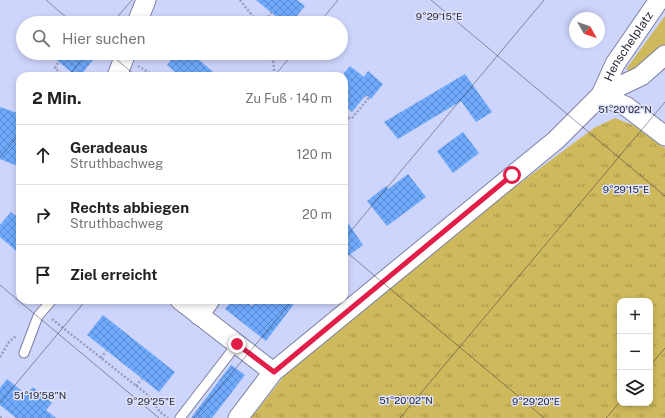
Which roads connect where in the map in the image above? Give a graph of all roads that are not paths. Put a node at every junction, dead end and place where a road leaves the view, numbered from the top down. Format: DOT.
graph roads {
  1 [pos="146,0"];
  2 [pos="659,0"];
  3 [pos="140,16"];
  4 [pos="665,55"];
  5 [pos="123,60"];
  6 [pos="119,72"];
  7 [pos="602,95"];
  8 [pos="665,136"];
  9 [pos="48,304"];
  10 [pos="185,304"];
  11 [pos="207,304"];
  12 [pos="199,315"];
  13 [pos="237,344"];
  14 [pos="24,353"];
  15 [pos="274,372"];
  16 [pos="180,418"];
  17 [pos="238,418"];
  1 -- 3 [label="street"];
  2 -- 7 [label="street, Henschelplatz"];
  4 -- 7 [label="street"];
  5 -- 6 [label="street"];
  7 -- 8 [label="street"];
  7 -- 15 [label="street"];
  9 -- 14 [label="lane"];
  10 -- 12 [label="street"];
  11 -- 12 [label="street"];
  12 -- 13 [label="street"];
  13 -- 15 [label="street"];
  13 -- 16 [label="lane"];
  15 -- 17 [label="street"];
}
